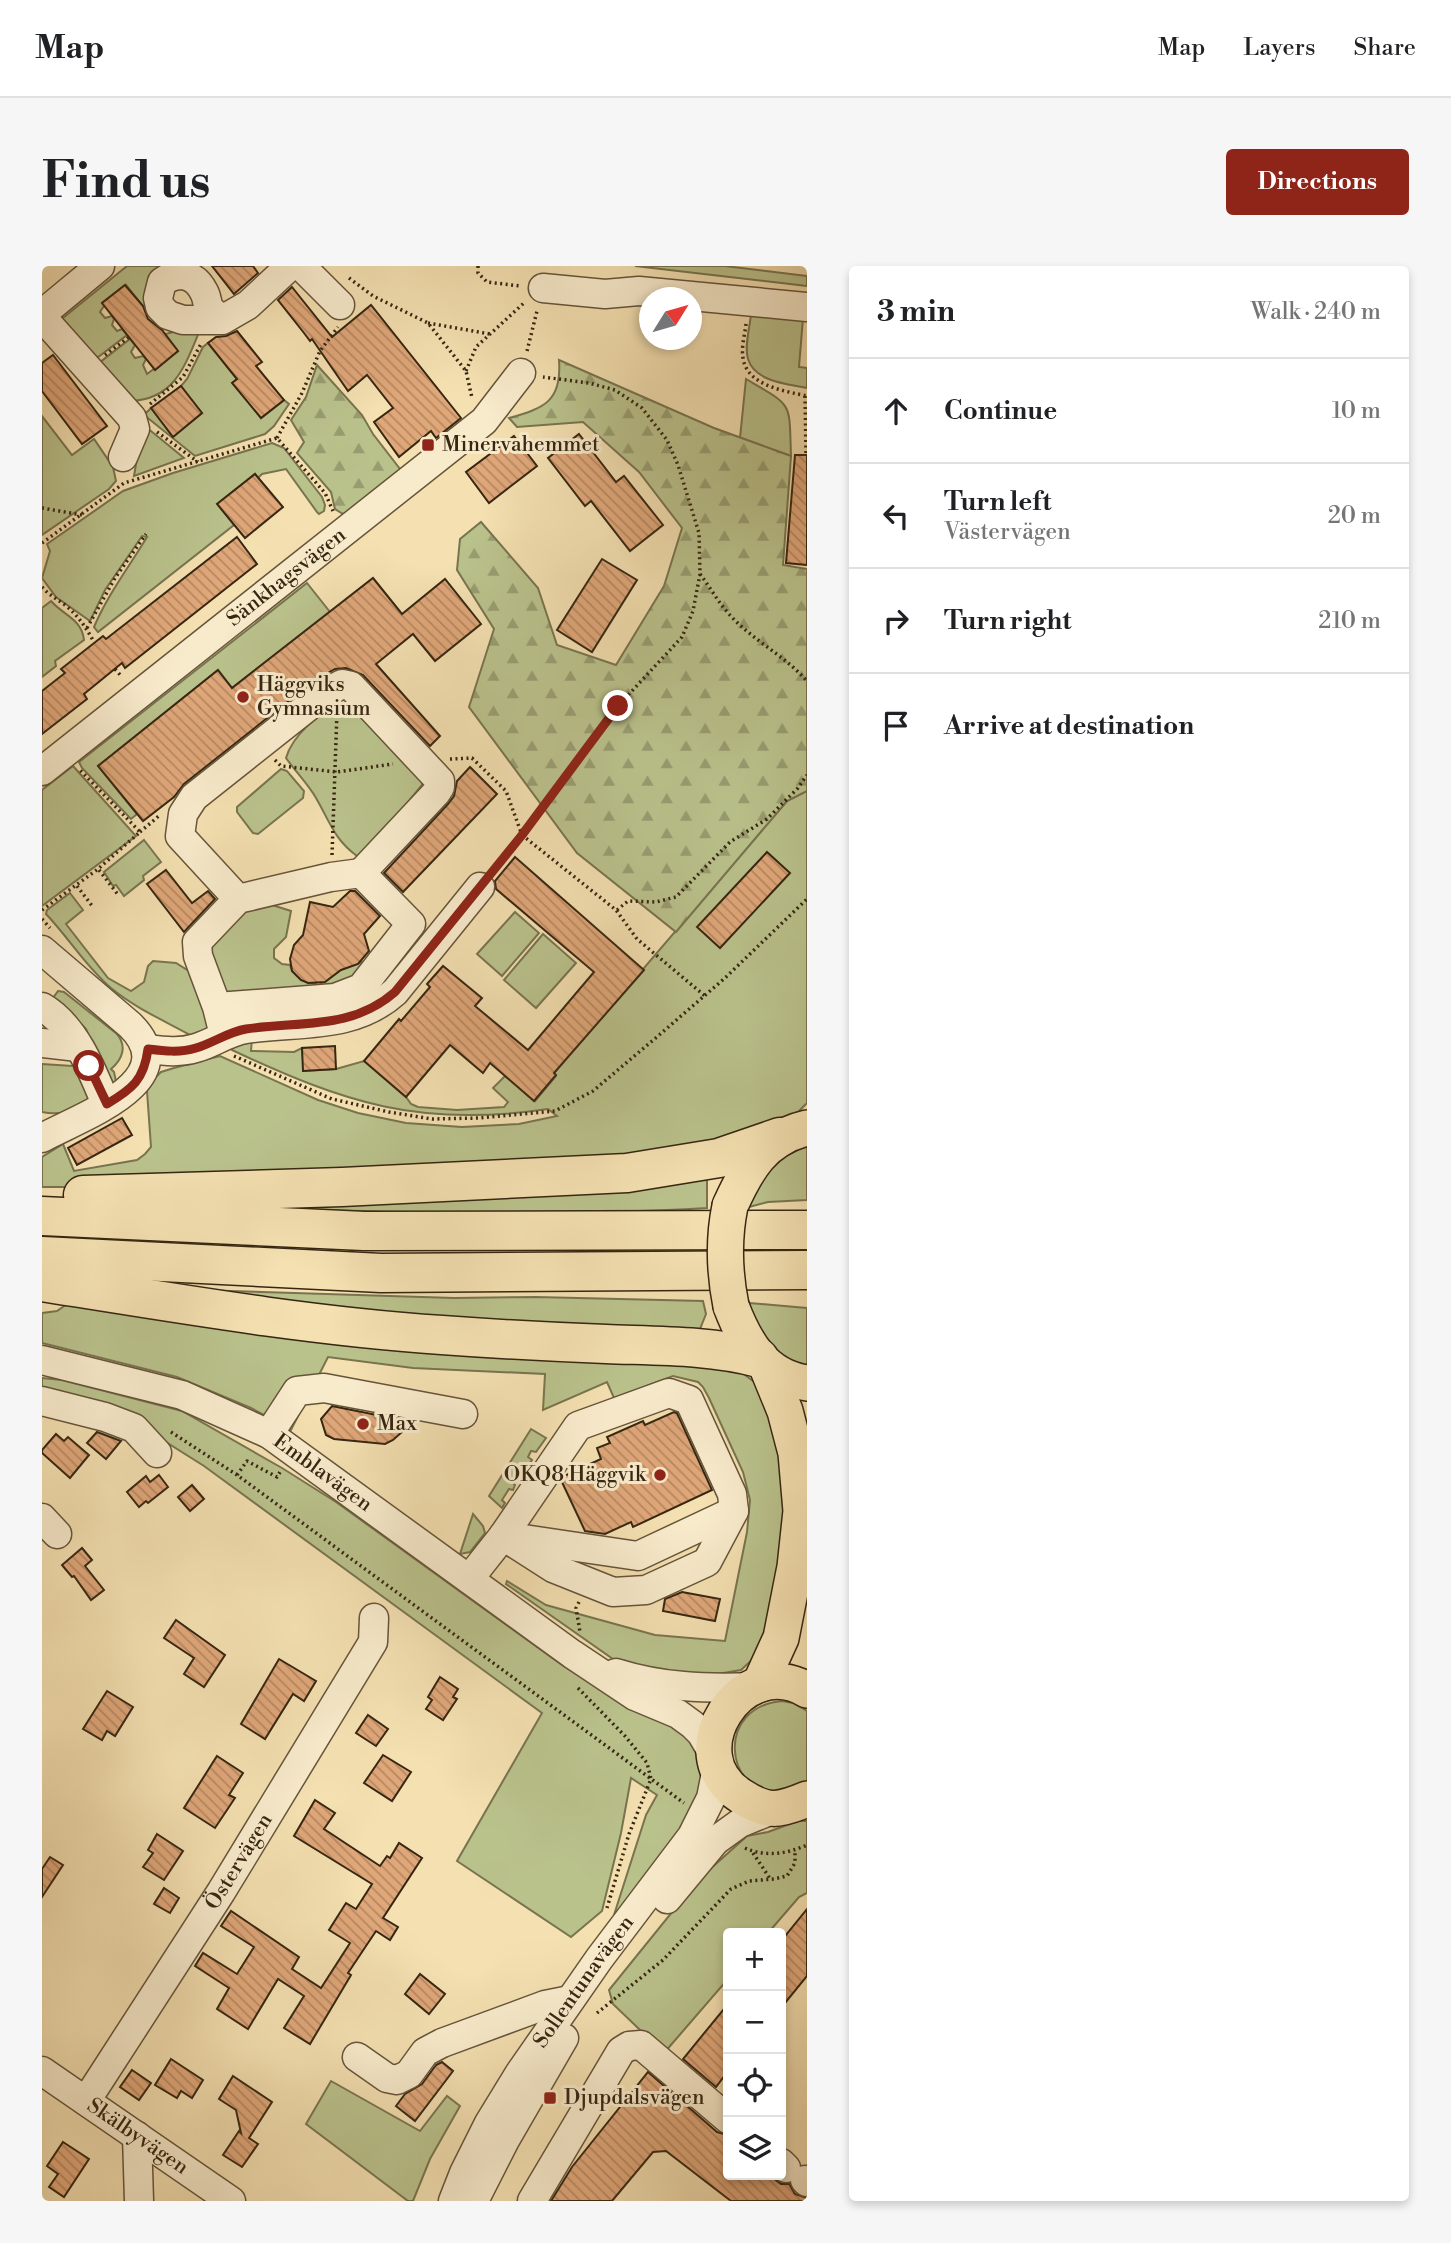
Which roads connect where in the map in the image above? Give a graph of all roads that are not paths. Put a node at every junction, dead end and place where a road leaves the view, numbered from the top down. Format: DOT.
graph roads {
  1 [pos="100,266"];
  2 [pos="290,266"];
  3 [pos="301,266"];
  4 [pos="543,288"];
  5 [pos="340,305"];
  6 [pos="807,307"];
  7 [pos="42,316"];
  8 [pos="222,320"];
  9 [pos="521,373"];
  10 [pos="123,457"];
  11 [pos="42,771"];
  12 [pos="361,873"];
  13 [pos="480,887"];
  14 [pos="238,899"];
  15 [pos="42,950"];
  16 [pos="42,1007"];
  17 [pos="217,1007"];
  18 [pos="213,1040"];
  19 [pos="42,1043"];
  20 [pos="78,1047"];
  21 [pos="148,1049"];
  22 [pos="107,1104"];
  23 [pos="800,1130"];
  24 [pos="42,1138"];
  25 [pos="42,1196"];
  26 [pos="42,1216"];
  27 [pos="807,1230"];
  28 [pos="42,1256"];
  29 [pos="807,1270"];
  30 [pos="42,1282"];
  31 [pos="42,1360"];
  32 [pos="763,1362"];
  33 [pos="807,1383"];
  34 [pos="52,1403"];
  35 [pos="463,1415"];
  36 [pos="83,1425"];
  37 [pos="269,1434"];
  38 [pos="162,1441"];
  39 [pos="734,1511"];
  40 [pos="503,1536"];
  41 [pos="469,1579"];
  42 [pos="374,1618"];
  43 [pos="572,1654"];
  44 [pos="756,1686"];
  45 [pos="807,1690"];
  46 [pos="716,1762"];
  47 [pos="793,1806"];
  48 [pos="570,2000"];
  49 [pos="357,2057"];
  50 [pos="42,2071"];
  51 [pos="86,2101"];
  52 [pos="726,2117"];
  53 [pos="137,2136"];
  54 [pos="139,2201"];
  55 [pos="231,2201"];
  56 [pos="453,2201"];
  57 [pos="474,2201"];
  58 [pos="532,2201"];
  1 -- 7 [label="street"];
  2 -- 8 [label="street"];
  3 -- 5 [label="street"];
  4 -- 6 [label="street"];
  7 -- 10 [label="street"];
  9 -- 11 [label="street, Sänkhagsvägen"];
  12 -- 14 [label="street"];
  12 -- 14 [label="street"];
  12 -- 17 [label="street"];
  13 -- 18 [label="street"];
  14 -- 17 [label="street"];
  15 -- 21 [label="street"];
  16 -- 20 [label="street"];
  17 -- 18 [label="street"];
  18 -- 21 [label="street"];
  19 -- 20 [label="street"];
  20 -- 22 [label="street"];
  21 -- 22 [label="street"];
  22 -- 24 [label="street"];
  23 -- 25 [label="highway"];
  23 -- 32 [label="main road, bridge"];
  26 -- 27 [label="highway"];
  28 -- 29 [label="highway"];
  30 -- 32 [label="highway"];
  31 -- 37 [label="street, Emblavägen"];
  32 -- 33 [label="main road"];
  32 -- 44 [label="main road"];
  34 -- 36 [label="street"];
  34 -- 38 [label="street"];
  35 -- 37 [label="street"];
  37 -- 41 [label="street, Emblavägen"];
  39 -- 40 [label="street"];
  39 -- 40 [label="street"];
  39 -- 40 [label="street"];
  40 -- 41 [label="street"];
  41 -- 43 [label="street, Emblavägen"];
  42 -- 51 [label="street, Östervägen"];
  43 -- 44 [label="street, Emblavägen"];
  43 -- 46 [label="street, Emblavägen"];
  44 -- 45 [label="main road"];
  44 -- 46 [label="main road"];
  46 -- 47 [label="main road"];
  46 -- 48 [label="street, Sollentunavägen"];
  47 -- 57 [label="street, Sollentunavägen"];
  48 -- 49 [label="street"];
  48 -- 56 [label="street, Sollentunavägen"];
  50 -- 51 [label="street, Skälbyvägen"];
  51 -- 53 [label="street, Skälbyvägen"];
  52 -- 58 [label="street"];
  53 -- 54 [label="street"];
  53 -- 55 [label="street, Skälbyvägen"];
}
